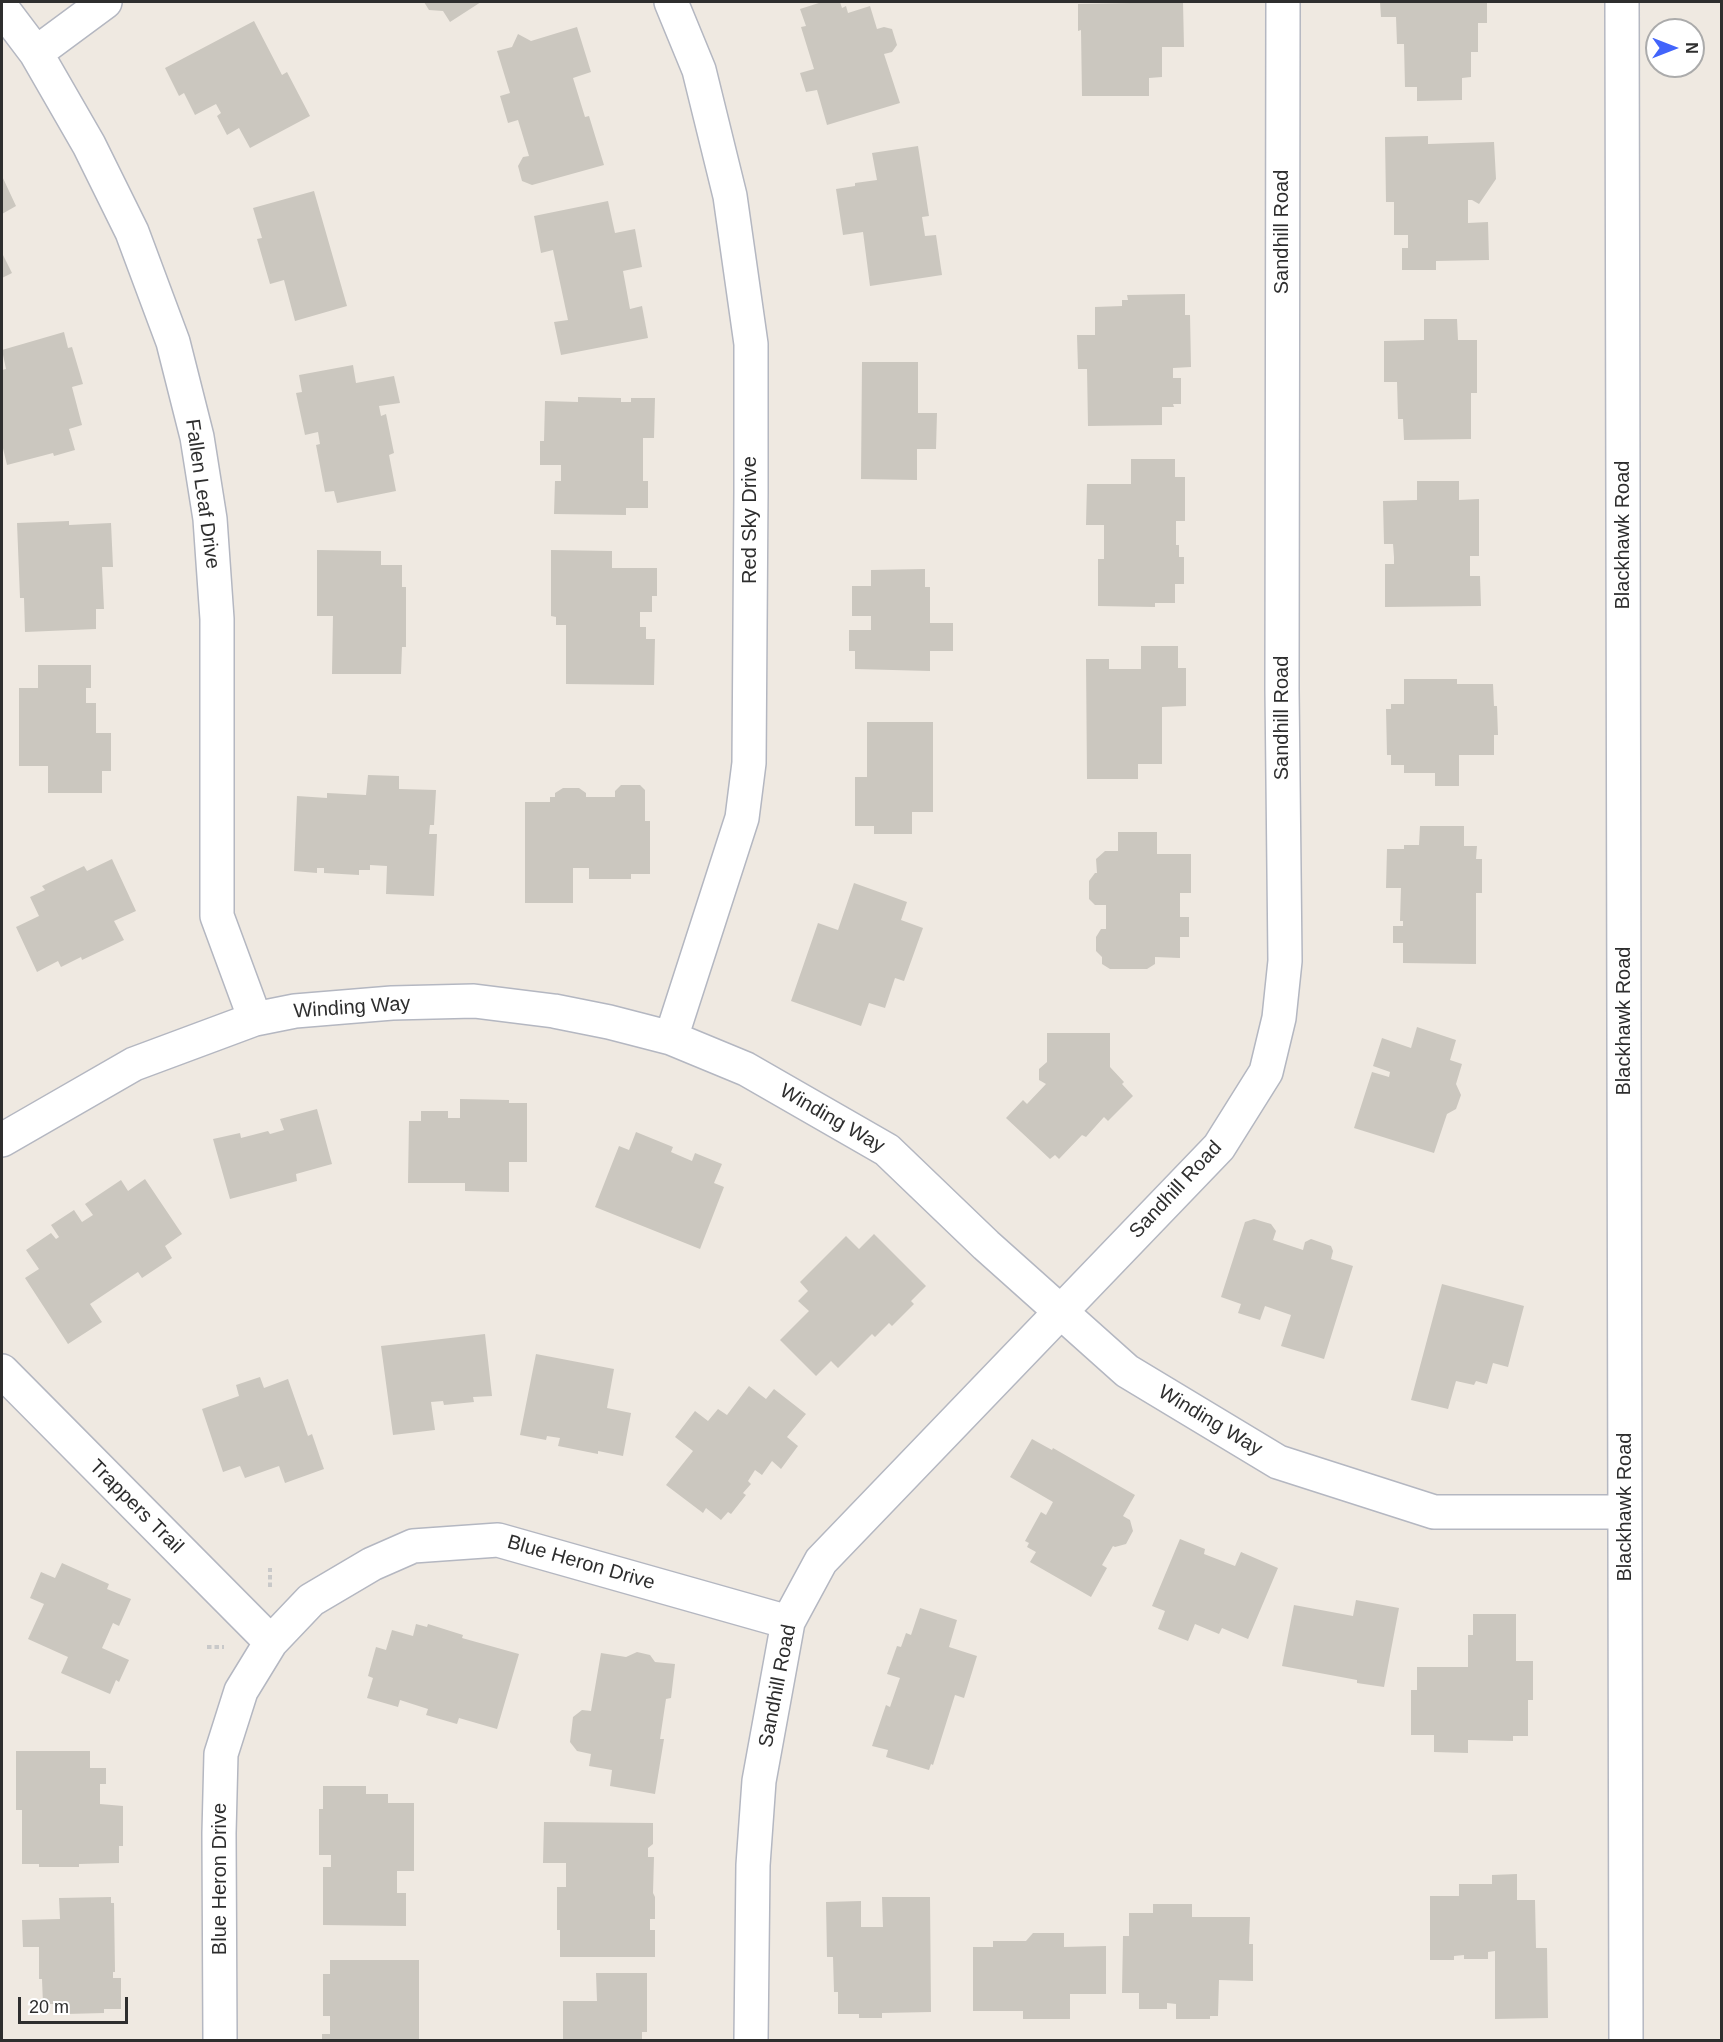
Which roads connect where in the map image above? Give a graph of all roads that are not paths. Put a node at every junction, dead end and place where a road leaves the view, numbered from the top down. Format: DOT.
graph roads {
  1 [pos="105,2"];
  2 [pos="671,2"];
  3 [pos="1283,2"];
  4 [pos="1622,2"];
  5 [pos="2,8"];
  6 [pos="36,53"];
  7 [pos="255,1019"];
  8 [pos="671,1038"];
  9 [pos="2,1140"];
  10 [pos="1060,1312"];
  11 [pos="2,1371"];
  12 [pos="1625,1512"];
  13 [pos="788,1622"];
  14 [pos="271,1642"];
  15 [pos="220,2040"];
  16 [pos="751,2040"];
  17 [pos="1626,2040"];
  1 -- 6 [label="street"];
  2 -- 8 [label="street, Red Sky Drive"];
  3 -- 10 [label="street, Sandhill Road"];
  4 -- 12 [label="street, Blackhawk Road"];
  5 -- 6 [label="street, Fallen Leaf Drive"];
  6 -- 7 [label="street, Fallen Leaf Drive"];
  7 -- 8 [label="street, Winding Way"];
  7 -- 9 [label="street, Winding Way"];
  8 -- 10 [label="street, Winding Way"];
  10 -- 12 [label="street, Winding Way"];
  10 -- 13 [label="street, Sandhill Road"];
  11 -- 14 [label="street, Trappers Trail"];
  12 -- 17 [label="street, Blackhawk Road"];
  13 -- 14 [label="street, Blue Heron Drive"];
  13 -- 16 [label="street, Sandhill Road"];
  14 -- 15 [label="street, Blue Heron Drive"];
}
